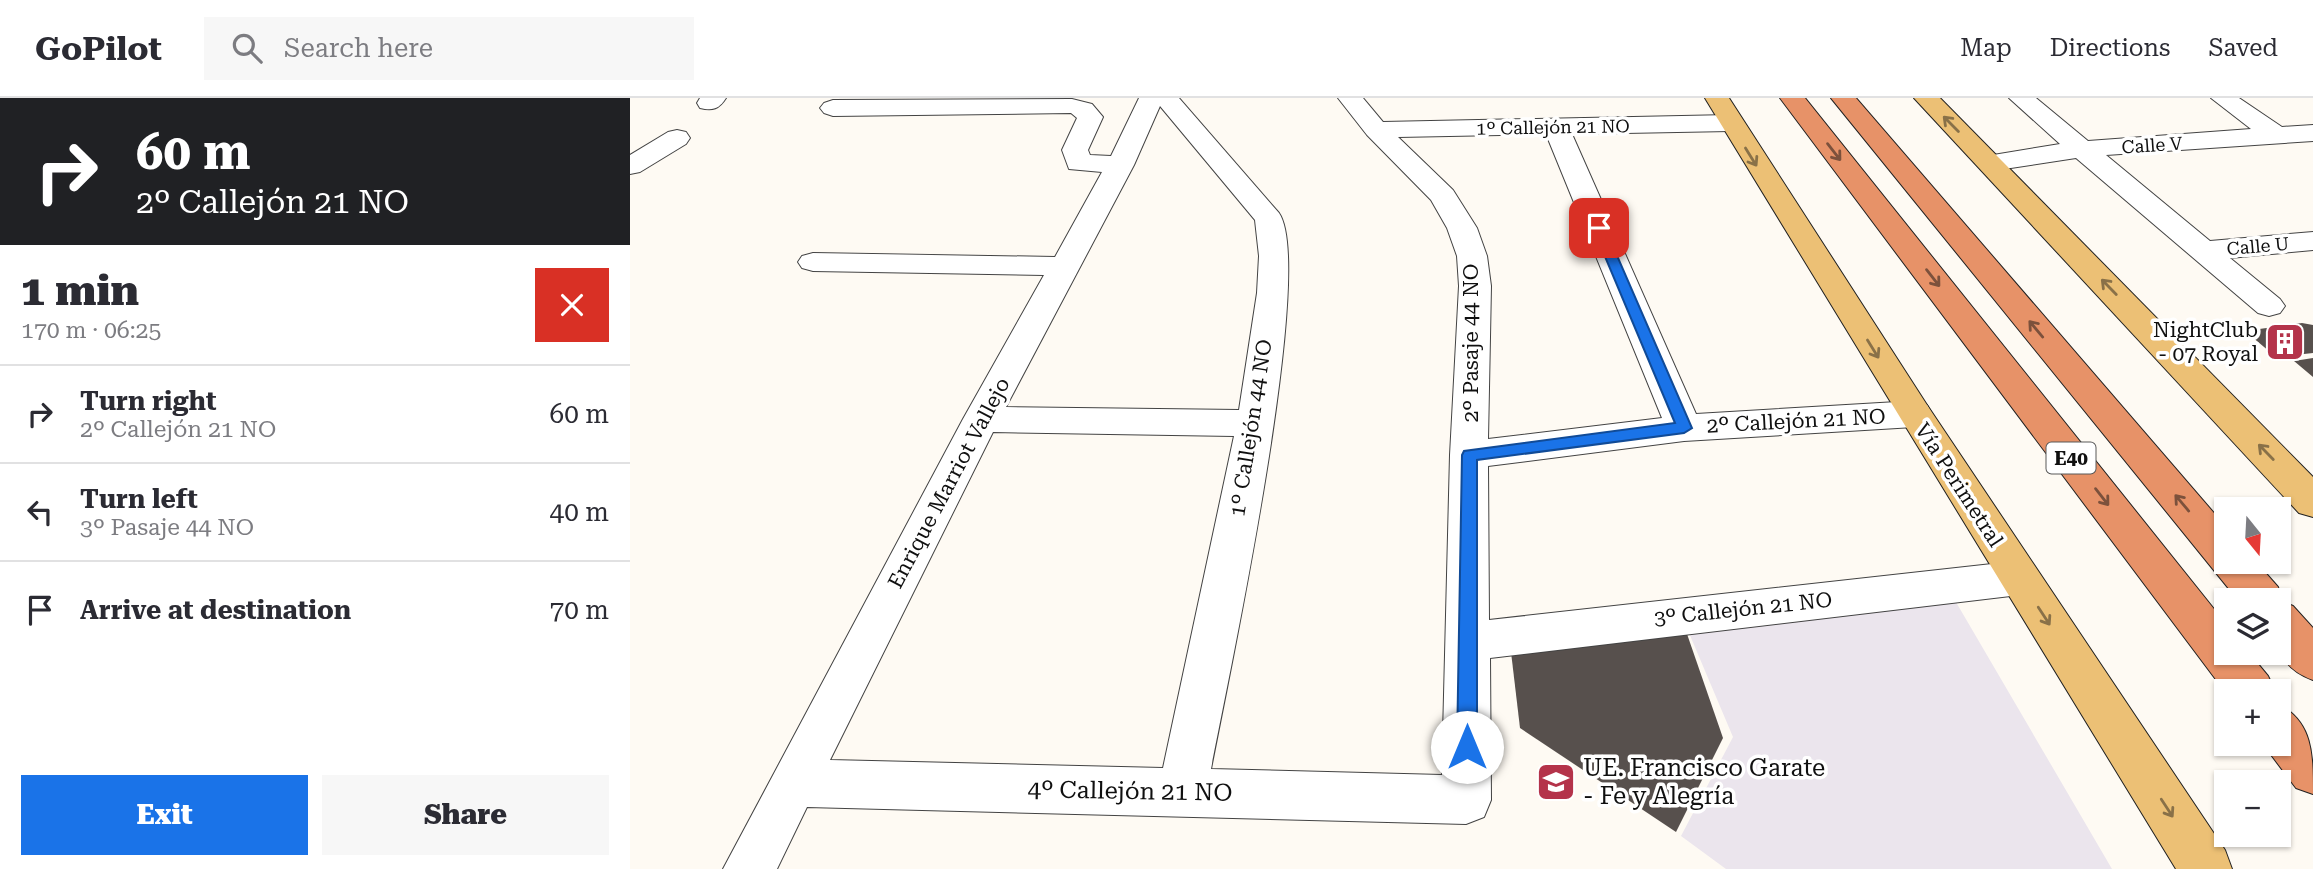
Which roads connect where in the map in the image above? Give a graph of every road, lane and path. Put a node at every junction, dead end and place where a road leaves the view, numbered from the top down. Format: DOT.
graph roads {
  1 [pos="1151,98"];
  2 [pos="1166,98"];
  3 [pos="1350,98"];
  4 [pos="1792,98"];
  5 [pos="1843,98"];
  6 [pos="1926,98"];
  7 [pos="2021,98"];
  8 [pos="2223,98"];
  9 [pos="833,108"];
  10 [pos="1723,111"];
  11 [pos="1556,127"];
  12 [pos="1376,130"];
  13 [pos="2313,134"];
  14 [pos="2277,136"];
  15 [pos="677,138"];
  16 [pos="2081,149"];
  17 [pos="1991,163"];
  18 [pos="1120,165"];
  19 [pos="630,166"];
  20 [pos="2313,241"];
  21 [pos="2203,251"];
  22 [pos="813,262"];
  23 [pos="1065,267"];
  24 [pos="2269,306"];
  25 [pos="1914,414"];
  26 [pos="981,419"];
  27 [pos="1255,423"];
  28 [pos="1684,428"];
  29 [pos="1469,455"];
  30 [pos="2313,502"];
  31 [pos="2214,542"];
  32 [pos="2241,574"];
  33 [pos="2019,578"];
  34 [pos="2253,588"];
  35 [pos="2291,634"];
  36 [pos="1468,640"];
  37 [pos="2313,660"];
  38 [pos="2243,679"];
  39 [pos="2291,743"];
  40 [pos="2313,771"];
  41 [pos="793,783"];
  42 [pos="1182,793"];
  43 [pos="1466,800"];
  44 [pos="748,869"];
  45 [pos="2206,869"];
  1 -- 18 [label="street, Enrique Marriot Vallejo"];
  2 -- 27 [label="street, 1º Callejón 44 NO"];
  3 -- 12 [label="street, 2º Pasaje 44 NO"];
  4 -- 38 [label="highway, E40, one-way"];
  31 -- 5 [label="highway, E40, one-way"];
  17 -- 6 [label="main road, one-way"];
  7 -- 16 [label="street"];
  8 -- 14 [label="street"];
  9 -- 18 [label="street"];
  10 -- 11 [label="street, 1º Callejón 21 NO"];
  10 -- 25 [label="main road, Vía Perimetral, one-way"];
  11 -- 12 [label="street, 1º Callejón 21 NO"];
  11 -- 28 [label="street"];
  12 -- 29 [label="street, 2º Pasaje 44 NO"];
  13 -- 14 [label="street, Calle V"];
  14 -- 16 [label="street, Calle V"];
  15 -- 19 [label="street"];
  16 -- 17 [label="street, Calle V"];
  16 -- 21 [label="street"];
  30 -- 17 [label="main road, one-way"];
  18 -- 23 [label="street, Enrique Marriot Vallejo"];
  20 -- 21 [label="street, Calle U"];
  21 -- 24 [label="street"];
  22 -- 23 [label="street"];
  23 -- 26 [label="street, Enrique Marriot Vallejo"];
  25 -- 28 [label="street, 2º Callejón 21 NO"];
  25 -- 33 [label="main road, Vía Perimetral"];
  26 -- 27 [label="street"];
  26 -- 41 [label="street, Enrique Marriot Vallejo"];
  27 -- 42 [label="street, 1º Callejón 44 NO"];
  28 -- 29 [label="street, 2º Callejón 21 NO"];
  29 -- 36 [label="street, 2º Pasaje 44 NO"];
  32 -- 34 [label="highway"];
  33 -- 36 [label="street, 3º Callejón 21 NO"];
  33 -- 45 [label="main road, Vía Perimetral, one-way"];
  35 -- 37 [label="highway"];
  36 -- 43 [label="street, 2º Pasaje 44 NO"];
  39 -- 40 [label="highway"];
  41 -- 42 [label="street, 4º Callejón 21 NO"];
  41 -- 44 [label="street, Enrique Marriot Vallejo"];
  42 -- 43 [label="street, 4º Callejón 21 NO"];
}
